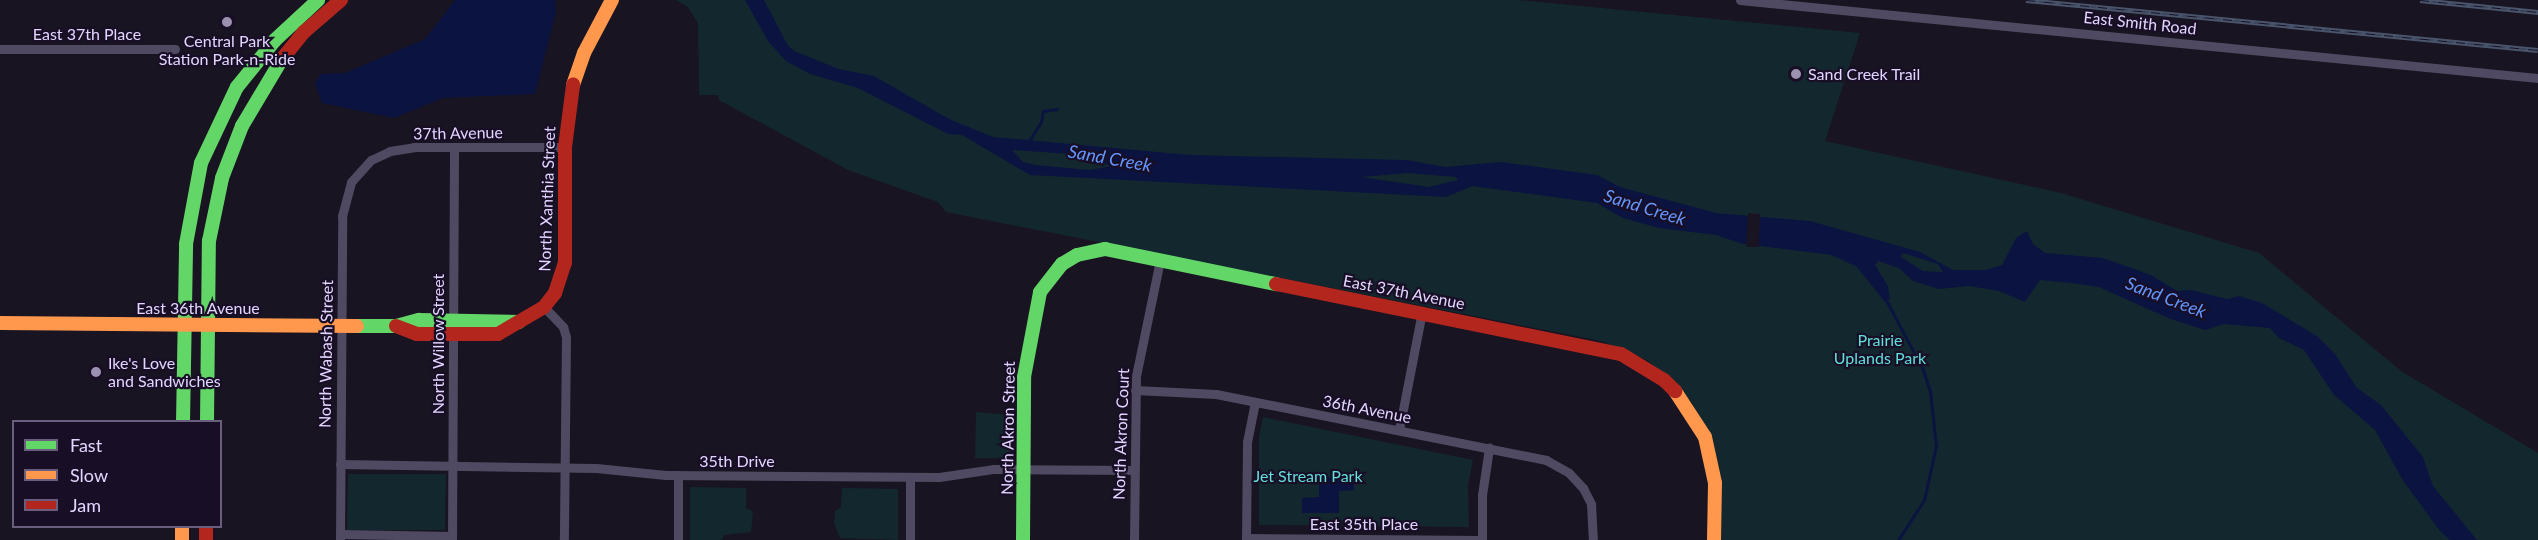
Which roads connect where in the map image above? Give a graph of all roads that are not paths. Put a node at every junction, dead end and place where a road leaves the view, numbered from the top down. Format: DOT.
graph roads {
  1 [pos="318,0"];
  2 [pos="341,0"];
  3 [pos="612,0"];
  4 [pos="1740,0"];
  5 [pos="0,49"];
  6 [pos="175,49"];
  7 [pos="2538,78"];
  8 [pos="453,147"];
  9 [pos="565,147"];
  10 [pos="359,171"];
  11 [pos="1105,249"];
  12 [pos="1160,260"];
  13 [pos="544,307"];
  14 [pos="1422,312"];
  15 [pos="0,323"];
  16 [pos="184,324"];
  17 [pos="207,325"];
  18 [pos="342,326"];
  19 [pos="454,327"];
  20 [pos="1135,390"];
  21 [pos="1255,402"];
  22 [pos="183,420"];
  23 [pos="207,420"];
  24 [pos="1399,430"];
  25 [pos="1489,448"];
  26 [pos="340,464"];
  27 [pos="454,466"];
  28 [pos="565,468"];
  29 [pos="1023,469"];
  30 [pos="1134,470"];
  31 [pos="678,475"];
  32 [pos="910,477"];
  33 [pos="340,537"];
  34 [pos="452,538"];
  35 [pos="1246,539"];
  36 [pos="564,540"];
  37 [pos="678,540"];
  38 [pos="910,540"];
  39 [pos="1023,540"];
  40 [pos="1134,540"];
  41 [pos="1482,540"];
  42 [pos="1593,540"];
  43 [pos="1714,540"];
  1 -- 16 [label="street"];
  2 -- 17 [label="street"];
  3 -- 9 [label="street, North Xanthia Street"];
  4 -- 7 [label="street, East Smith Road"];
  5 -- 6 [label="street, East 37th Place"];
  8 -- 9 [label="street, 37th Avenue"];
  8 -- 10 [label="street, 37th Avenue"];
  8 -- 19 [label="street, North Willow Street"];
  9 -- 13 [label="street, North Xanthia Street"];
  10 -- 18 [label="street, North Wabash Street"];
  11 -- 12 [label="street, East 37th Avenue"];
  11 -- 29 [label="street, North Akron Street"];
  12 -- 14 [label="street, East 37th Avenue"];
  12 -- 20 [label="street, North Akron Court"];
  13 -- 19 [label="street, East 36th Avenue"];
  13 -- 28 [label="street"];
  14 -- 24 [label="street"];
  14 -- 43 [label="street, East 37th Avenue"];
  15 -- 16 [label="street, East 36th Avenue"];
  16 -- 17 [label="street, East 36th Avenue"];
  16 -- 22 [label="street"];
  17 -- 18 [label="street, East 36th Avenue"];
  17 -- 23 [label="street"];
  18 -- 19 [label="street, East 36th Avenue"];
  18 -- 26 [label="street, North Wabash Street"];
  19 -- 27 [label="street, North Willow Street"];
  20 -- 21 [label="street, 36th Avenue"];
  20 -- 30 [label="street, North Akron Court"];
  21 -- 24 [label="street, 36th Avenue"];
  21 -- 35 [label="street"];
  24 -- 25 [label="street, 36th Avenue"];
  25 -- 41 [label="street"];
  25 -- 42 [label="street, 36th Avenue"];
  26 -- 27 [label="street, 35th Drive"];
  26 -- 33 [label="street, North Wabash Street"];
  27 -- 28 [label="street, 35th Drive"];
  27 -- 34 [label="street, North Willow Street"];
  28 -- 31 [label="street, 35th Drive"];
  28 -- 36 [label="street"];
  29 -- 30 [label="street, 35th Drive"];
  29 -- 32 [label="street, 35th Drive"];
  29 -- 39 [label="street, North Akron Street"];
  30 -- 40 [label="street, North Akron Court"];
  31 -- 32 [label="street, 35th Drive"];
  31 -- 37 [label="street"];
  32 -- 38 [label="street"];
  33 -- 34 [label="street"];
  35 -- 41 [label="street, East 35th Place"];
}
